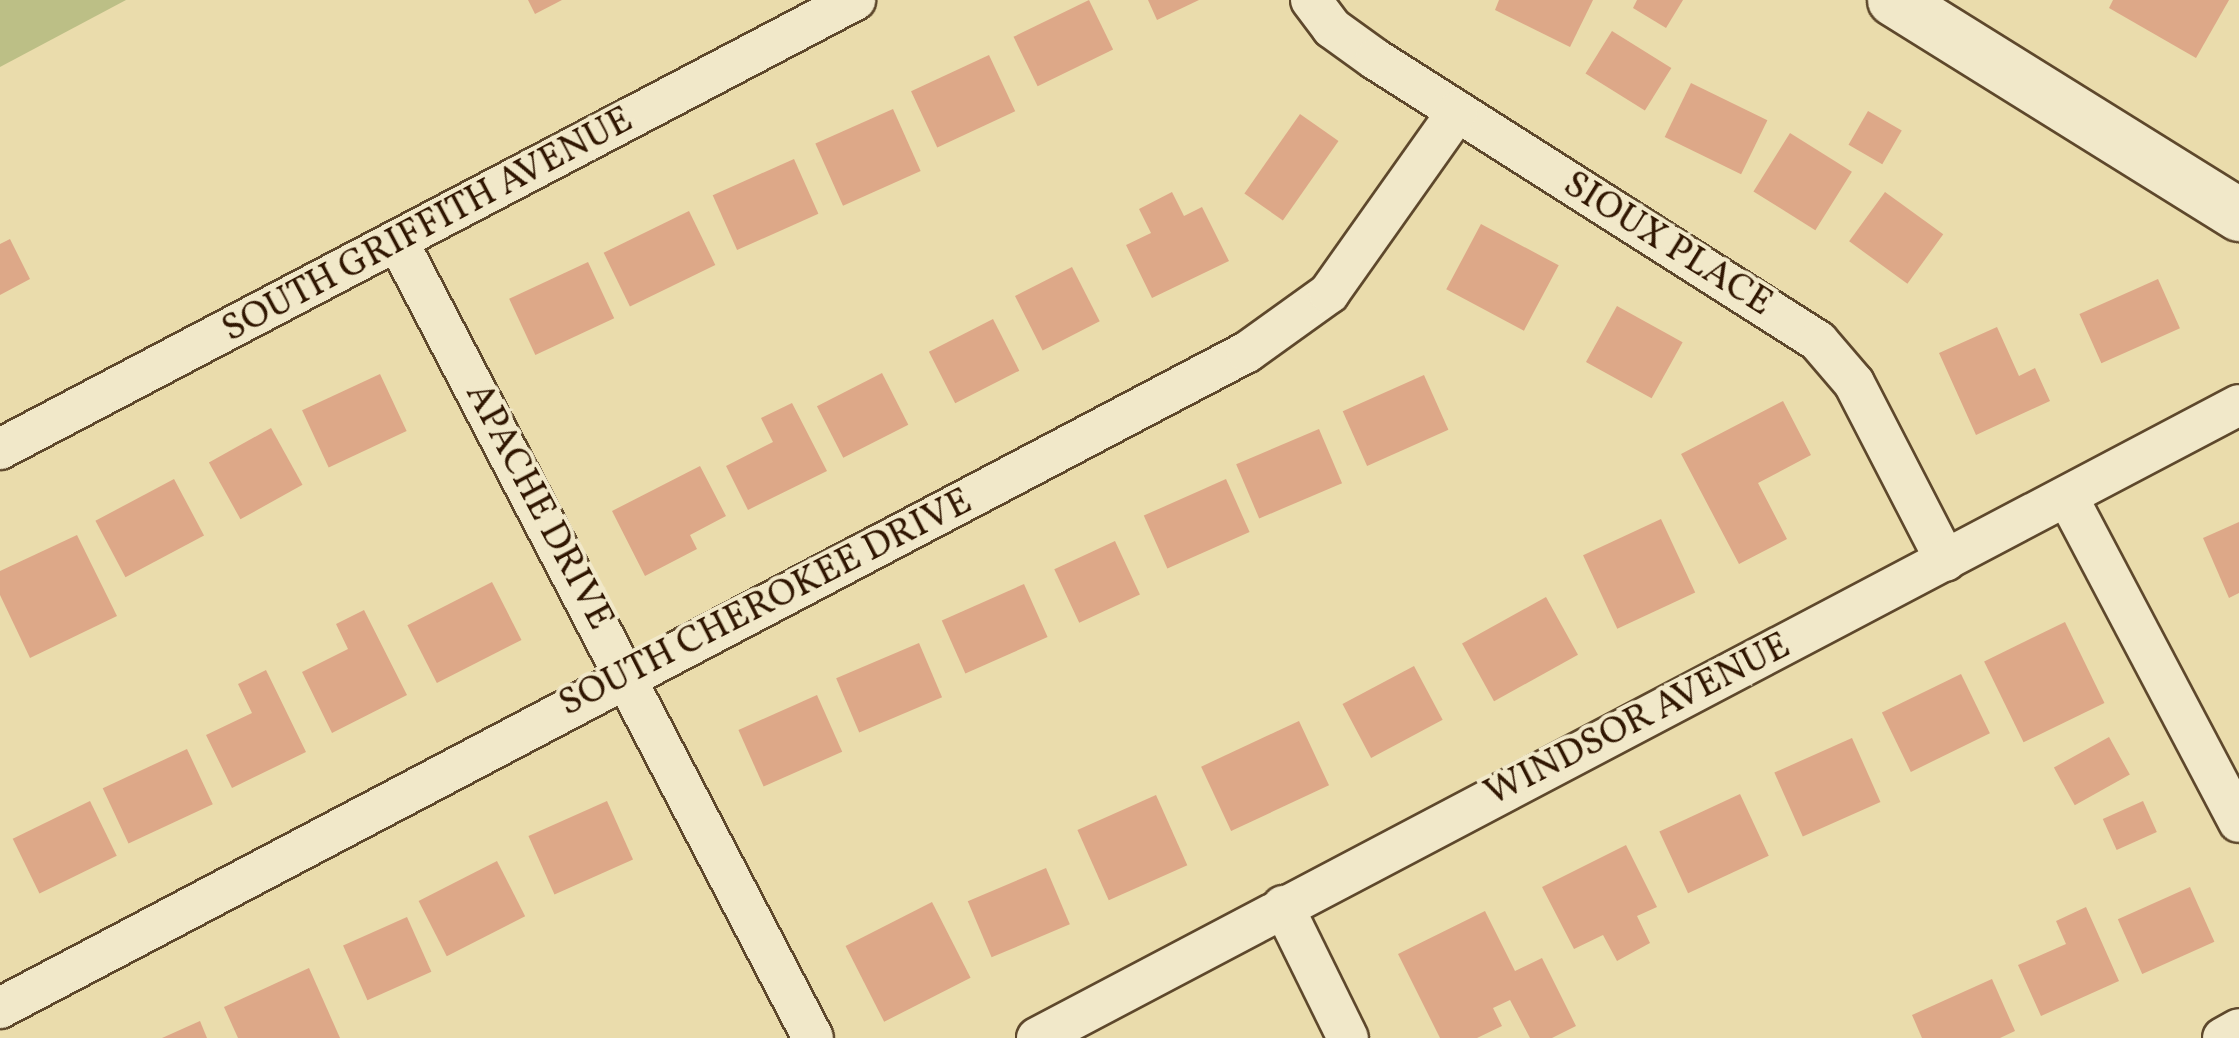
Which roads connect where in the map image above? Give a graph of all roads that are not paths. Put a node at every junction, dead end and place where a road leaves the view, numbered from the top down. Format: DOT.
graph roads {
  1 [pos="855,0"];
  2 [pos="1311,0"];
  3 [pos="1894,0"];
  4 [pos="1457,112"];
  5 [pos="2239,215"];
  6 [pos="398,244"];
  7 [pos="2239,405"];
  8 [pos="0,449"];
  9 [pos="2068,498"];
  10 [pos="1946,561"];
  11 [pos="624,674"];
  12 [pos="2239,822"];
  13 [pos="1284,906"];
  14 [pos="0,1008"];
  15 [pos="2239,1030"];
  16 [pos="813,1038"];
  17 [pos="1037,1038"];
  18 [pos="1348,1038"];
  19 [pos="2223,1038"];
  1 -- 6 [label="street, SOUTH GRIFFITH AVENUE"];
  2 -- 4 [label="street, SIOUX PLACE"];
  3 -- 5 [label="street"];
  4 -- 10 [label="street, SIOUX PLACE"];
  4 -- 11 [label="street, SOUTH CHEROKEE DRIVE"];
  6 -- 8 [label="street, SOUTH GRIFFITH AVENUE"];
  6 -- 11 [label="street, APACHE DRIVE"];
  7 -- 9 [label="street, WINDSOR AVENUE"];
  9 -- 10 [label="street, WINDSOR AVENUE"];
  9 -- 12 [label="street"];
  10 -- 13 [label="street, WINDSOR AVENUE"];
  11 -- 14 [label="street, SOUTH CHEROKEE DRIVE"];
  11 -- 16 [label="street, APACHE DRIVE"];
  13 -- 17 [label="street, WINDSOR AVENUE"];
  13 -- 18 [label="street"];
  15 -- 19 [label="street"];
}
